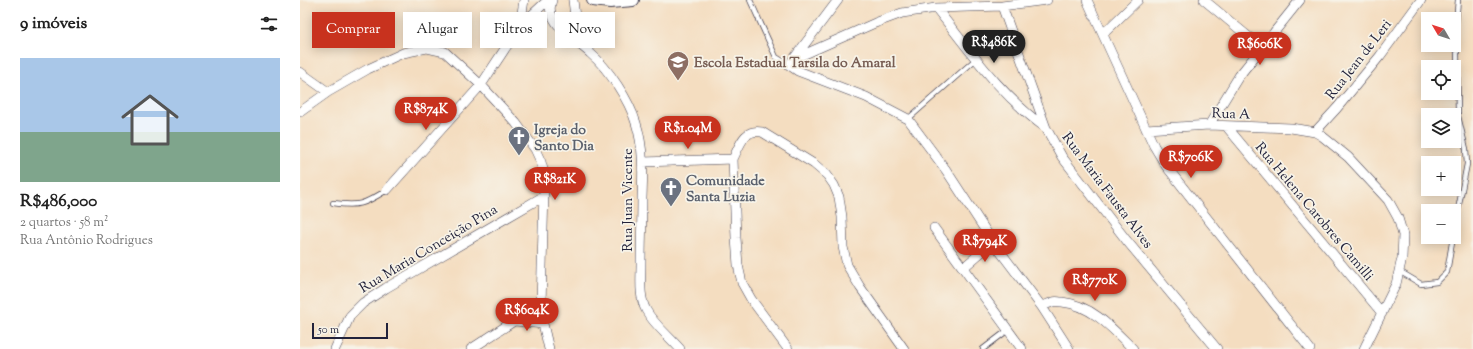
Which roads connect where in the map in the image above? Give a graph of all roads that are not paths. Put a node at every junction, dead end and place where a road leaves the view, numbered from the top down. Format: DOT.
graph roads {
  1 [pos="524,0"];
  2 [pos="548,0"];
  3 [pos="552,0"];
  4 [pos="573,0"];
  5 [pos="594,0"];
  6 [pos="634,0"];
  7 [pos="750,0"];
  8 [pos="838,0"];
  9 [pos="1047,0"];
  10 [pos="1087,0"];
  11 [pos="1138,0"];
  12 [pos="1204,0"];
  13 [pos="1300,0"];
  14 [pos="1421,0"];
  15 [pos="1458,0"];
  16 [pos="1002,6"];
  17 [pos="936,8"];
  18 [pos="522,12"];
  19 [pos="535,12"];
  20 [pos="1103,34"];
  21 [pos="505,48"];
  22 [pos="1261,48"];
  23 [pos="591,53"];
  24 [pos="976,59"];
  25 [pos="792,62"];
  26 [pos="300,72"];
  27 [pos="481,85"];
  28 [pos="328,92"];
  29 [pos="300,112"];
  30 [pos="908,119"];
  31 [pos="1209,125"];
  32 [pos="1227,127"];
  33 [pos="1046,128"];
  34 [pos="1146,129"];
  35 [pos="1315,132"];
  36 [pos="733,159"];
  37 [pos="643,162"];
  38 [pos="387,190"];
  39 [pos="544,196"];
  40 [pos="333,203"];
  41 [pos="1459,204"];
  42 [pos="934,228"];
  43 [pos="993,242"];
  44 [pos="1452,244"];
  45 [pos="963,268"];
  46 [pos="1399,271"];
  47 [pos="542,306"];
  48 [pos="1042,307"];
  49 [pos="1382,313"];
  50 [pos="514,321"];
  51 [pos="542,324"];
  52 [pos="1008,330"];
  53 [pos="335,349"];
  54 [pos="471,349"];
  55 [pos="549,349"];
  56 [pos="680,349"];
  57 [pos="788,349"];
  58 [pos="904,349"];
  59 [pos="983,349"];
  60 [pos="1022,349"];
  61 [pos="1069,349"];
  62 [pos="1134,349"];
  63 [pos="1217,349"];
  64 [pos="1310,349"];
  65 [pos="1364,349"];
  1 -- 18 [label="street"];
  2 -- 19 [label="street"];
  3 -- 23 [label="street, Rua Juan Vicente"];
  4 -- 23 [label="street, Rua Juan Vicente"];
  5 -- 6 [label="main road"];
  7 -- 25 [label="lane"];
  8 -- 25 [label="street"];
  9 -- 16 [label="street"];
  10 -- 20 [label="street"];
  11 -- 20 [label="street"];
  12 -- 22 [label="street"];
  13 -- 22 [label="street"];
  14 -- 35 [label="street, Rua Jean de Leri"];
  15 -- 41 [label="lane"];
  16 -- 17 [label="street"];
  16 -- 33 [label="street, Rua Maria Fausta Alves"];
  17 -- 24 [label="street"];
  17 -- 25 [label="street"];
  20 -- 34 [label="street"];
  21 -- 27 [label="street"];
  22 -- 31 [label="street"];
  23 -- 37 [label="street, Rua Juan Vicente"];
  24 -- 30 [label="lane"];
  24 -- 33 [label="street"];
  25 -- 30 [label="street"];
  26 -- 28 [label="street"];
  27 -- 28 [label="street"];
  27 -- 38 [label="street"];
  27 -- 39 [label="street"];
  28 -- 29 [label="street"];
  30 -- 43 [label="street"];
  31 -- 32 [label="street, Rua A"];
  31 -- 34 [label="street, Rua A"];
  32 -- 35 [label="street, Rua A"];
  32 -- 49 [label="street, Rua Helena Carobres Camilli"];
  33 -- 63 [label="street, Rua Maria Fausta Alves"];
  34 -- 64 [label="street"];
  35 -- 46 [label="street"];
  36 -- 37 [label="street"];
  36 -- 57 [label="street"];
  36 -- 58 [label="street"];
  37 -- 56 [label="street, Rua Juan Vicente"];
  38 -- 40 [label="lane"];
  39 -- 47 [label="street"];
  39 -- 53 [label="street, Rua Maria Conceição Pina"];
  42 -- 45 [label="street"];
  43 -- 45 [label="street"];
  43 -- 48 [label="street"];
  44 -- 46 [label="lane"];
  45 -- 52 [label="street"];
  46 -- 49 [label="street"];
  47 -- 50 [label="street"];
  47 -- 51 [label="street"];
  48 -- 61 [label="street"];
  48 -- 62 [label="street"];
  49 -- 65 [label="street"];
  50 -- 51 [label="street"];
  50 -- 54 [label="street"];
  51 -- 55 [label="street"];
  52 -- 59 [label="lane"];
  52 -- 60 [label="street"];
}
